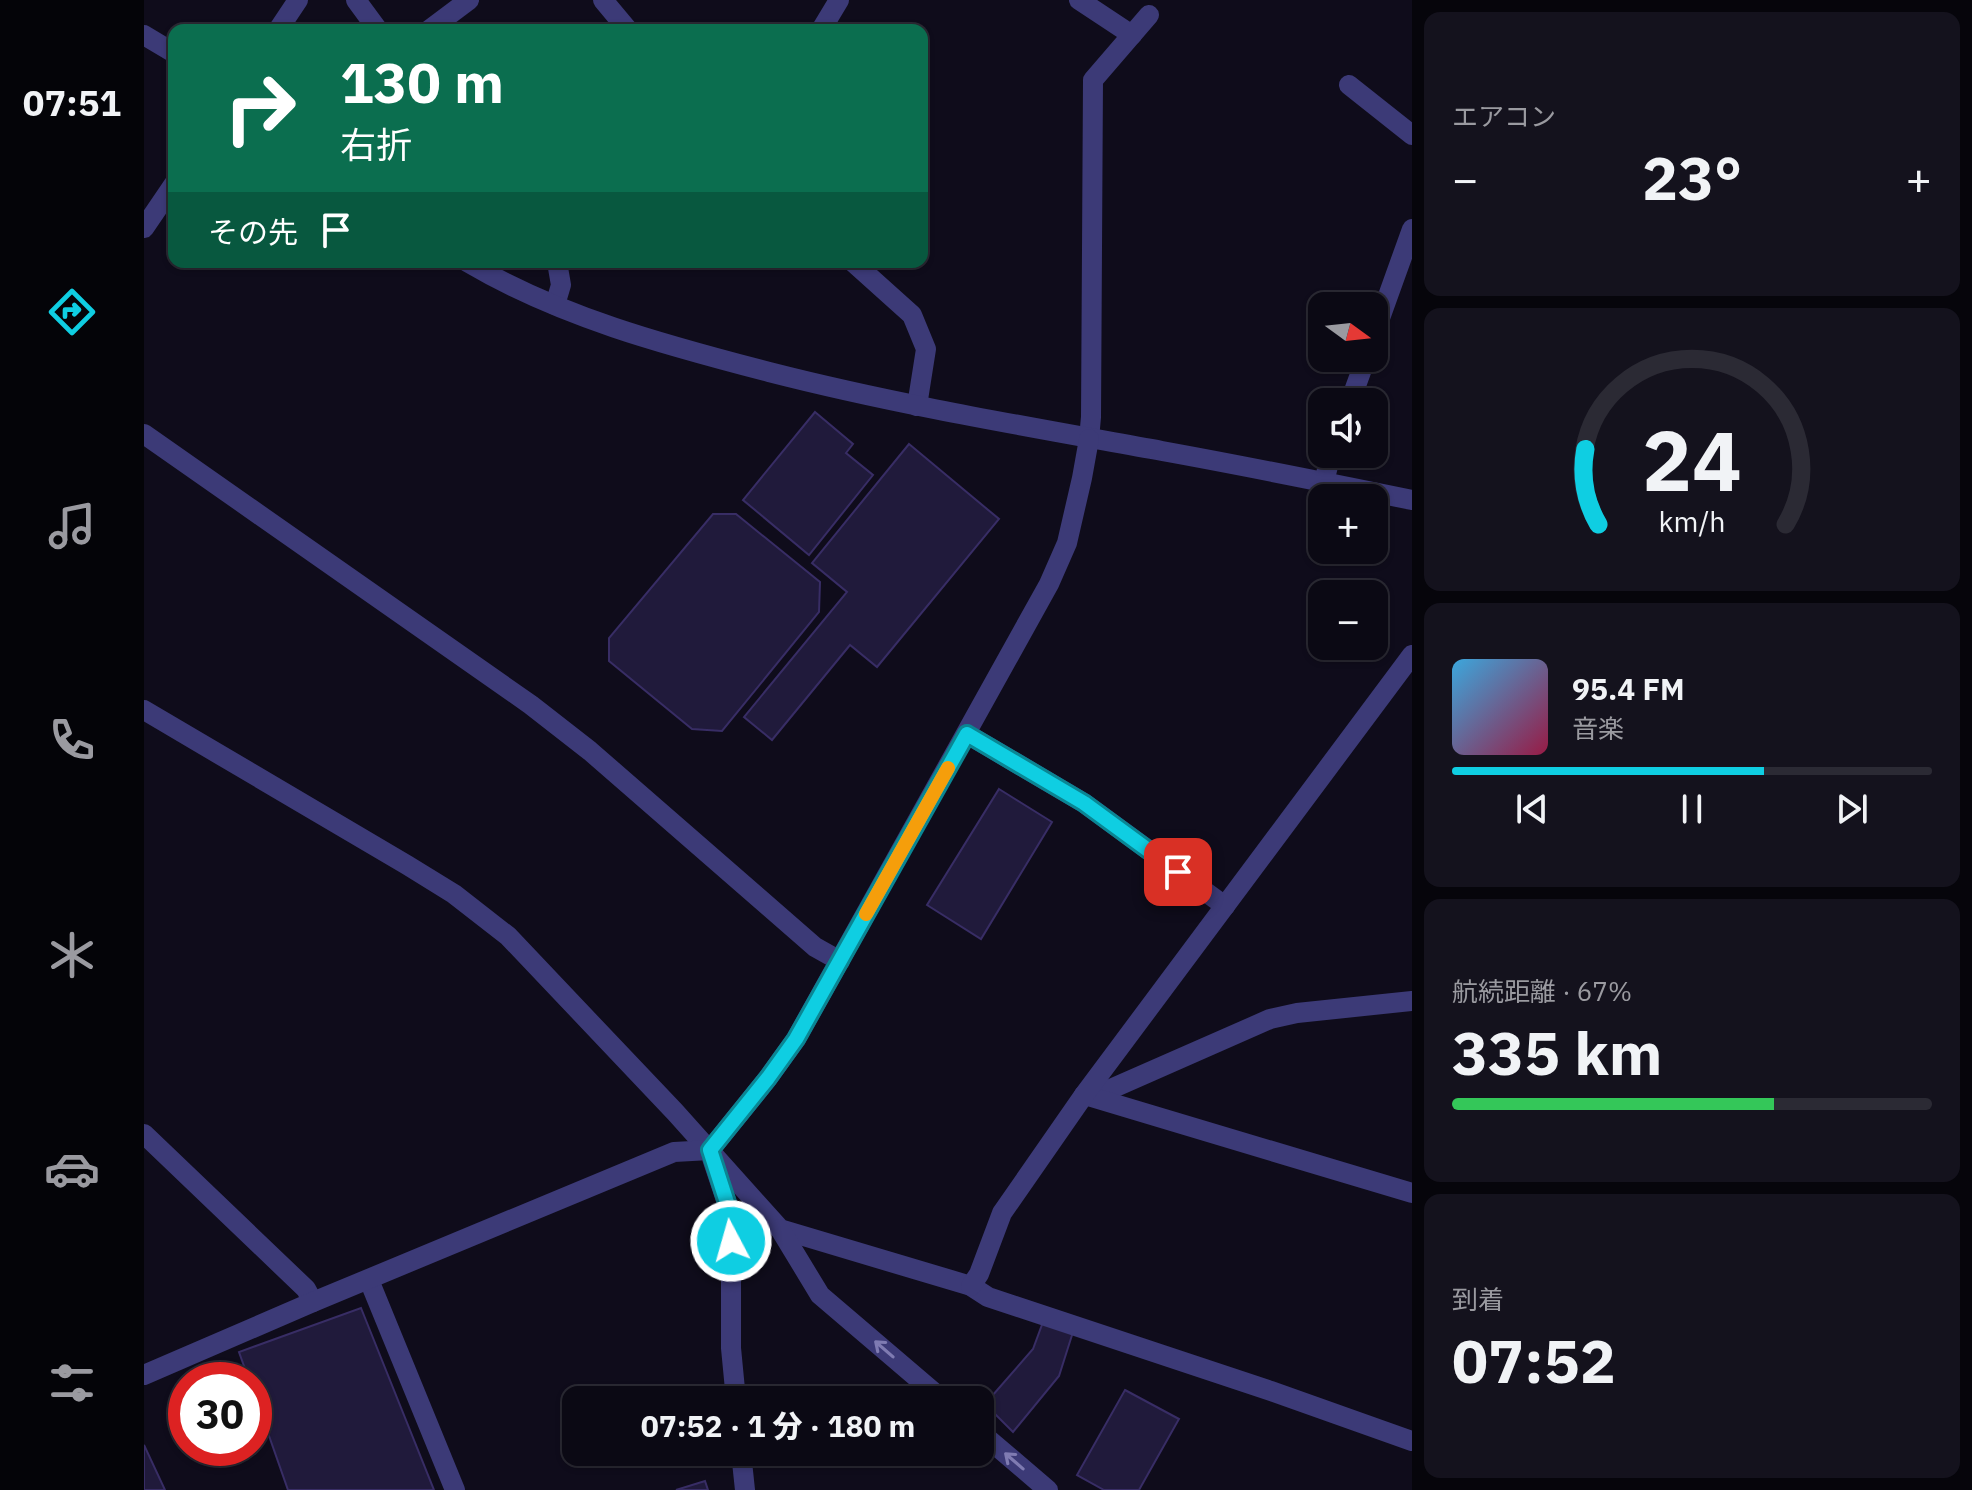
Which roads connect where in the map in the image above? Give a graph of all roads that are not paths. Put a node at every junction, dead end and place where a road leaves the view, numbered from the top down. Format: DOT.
graph roads {
  1 [pos="298,0"];
  2 [pos="356,0"];
  3 [pos="469,0"];
  4 [pos="603,0"];
  5 [pos="839,0"];
  6 [pos="1079,0"];
  7 [pos="1149,15"];
  8 [pos="282,24"];
  9 [pos="374,24"];
  10 [pos="437,24"];
  11 [pos="621,24"];
  12 [pos="825,24"];
  13 [pos="144,35"];
  14 [pos="1132,35"];
  15 [pos="168,49"];
  16 [pos="1349,85"];
  17 [pos="1412,135"];
  18 [pos="168,193"];
  19 [pos="144,228"];
  20 [pos="1412,229"];
  21 [pos="479,268"];
  22 [pos="558,268"];
  23 [pos="860,268"];
  24 [pos="1388,296"];
  25 [pos="555,305"];
  26 [pos="917,406"];
  27 [pos="144,434"];
  28 [pos="1089,439"];
  29 [pos="1326,468"];
  30 [pos="1324,482"];
  31 [pos="1412,500"];
  32 [pos="1408,668"];
  33 [pos="144,710"];
  34 [pos="967,734"];
  35 [pos="1225,906"];
  36 [pos="840,961"];
  37 [pos="1412,1001"];
  38 [pos="1084,1095"];
  39 [pos="144,1134"];
  40 [pos="710,1150"];
  41 [pos="1412,1193"];
  42 [pos="780,1229"];
  43 [pos="369,1280"];
  44 [pos="971,1286"];
  45 [pos="313,1302"];
  46 [pos="144,1375"];
  47 [pos="735,1386"];
  48 [pos="927,1386"];
  49 [pos="1412,1441"];
  50 [pos="994,1444"];
  51 [pos="742,1466"];
  52 [pos="455,1490"];
  53 [pos="745,1490"];
  54 [pos="1048,1490"];
  1 -- 8 [label="street"];
  2 -- 9 [label="street"];
  3 -- 10 [label="street"];
  4 -- 11 [label="street"];
  5 -- 12 [label="street"];
  6 -- 14 [label="street"];
  7 -- 14 [label="street"];
  13 -- 15 [label="street"];
  14 -- 28 [label="street"];
  16 -- 17 [label="street"];
  18 -- 19 [label="street"];
  20 -- 24 [label="street"];
  21 -- 25 [label="street"];
  22 -- 25 [label="street"];
  23 -- 26 [label="street"];
  25 -- 26 [label="street"];
  26 -- 28 [label="street"];
  27 -- 36 [label="street"];
  28 -- 30 [label="street"];
  28 -- 34 [label="street"];
  29 -- 30 [label="street"];
  30 -- 31 [label="street"];
  32 -- 35 [label="street"];
  33 -- 40 [label="street"];
  34 -- 35 [label="street"];
  34 -- 36 [label="street"];
  35 -- 38 [label="street"];
  36 -- 40 [label="street"];
  37 -- 38 [label="street"];
  38 -- 41 [label="street"];
  38 -- 44 [label="street"];
  39 -- 45 [label="street"];
  40 -- 42 [label="street"];
  40 -- 43 [label="street"];
  40 -- 47 [label="street"];
  42 -- 44 [label="street"];
  48 -- 42 [label="street, one-way"];
  43 -- 45 [label="street"];
  43 -- 52 [label="street"];
  44 -- 49 [label="street"];
  45 -- 46 [label="street"];
  54 -- 50 [label="street, one-way"];
  51 -- 53 [label="street"];
}
